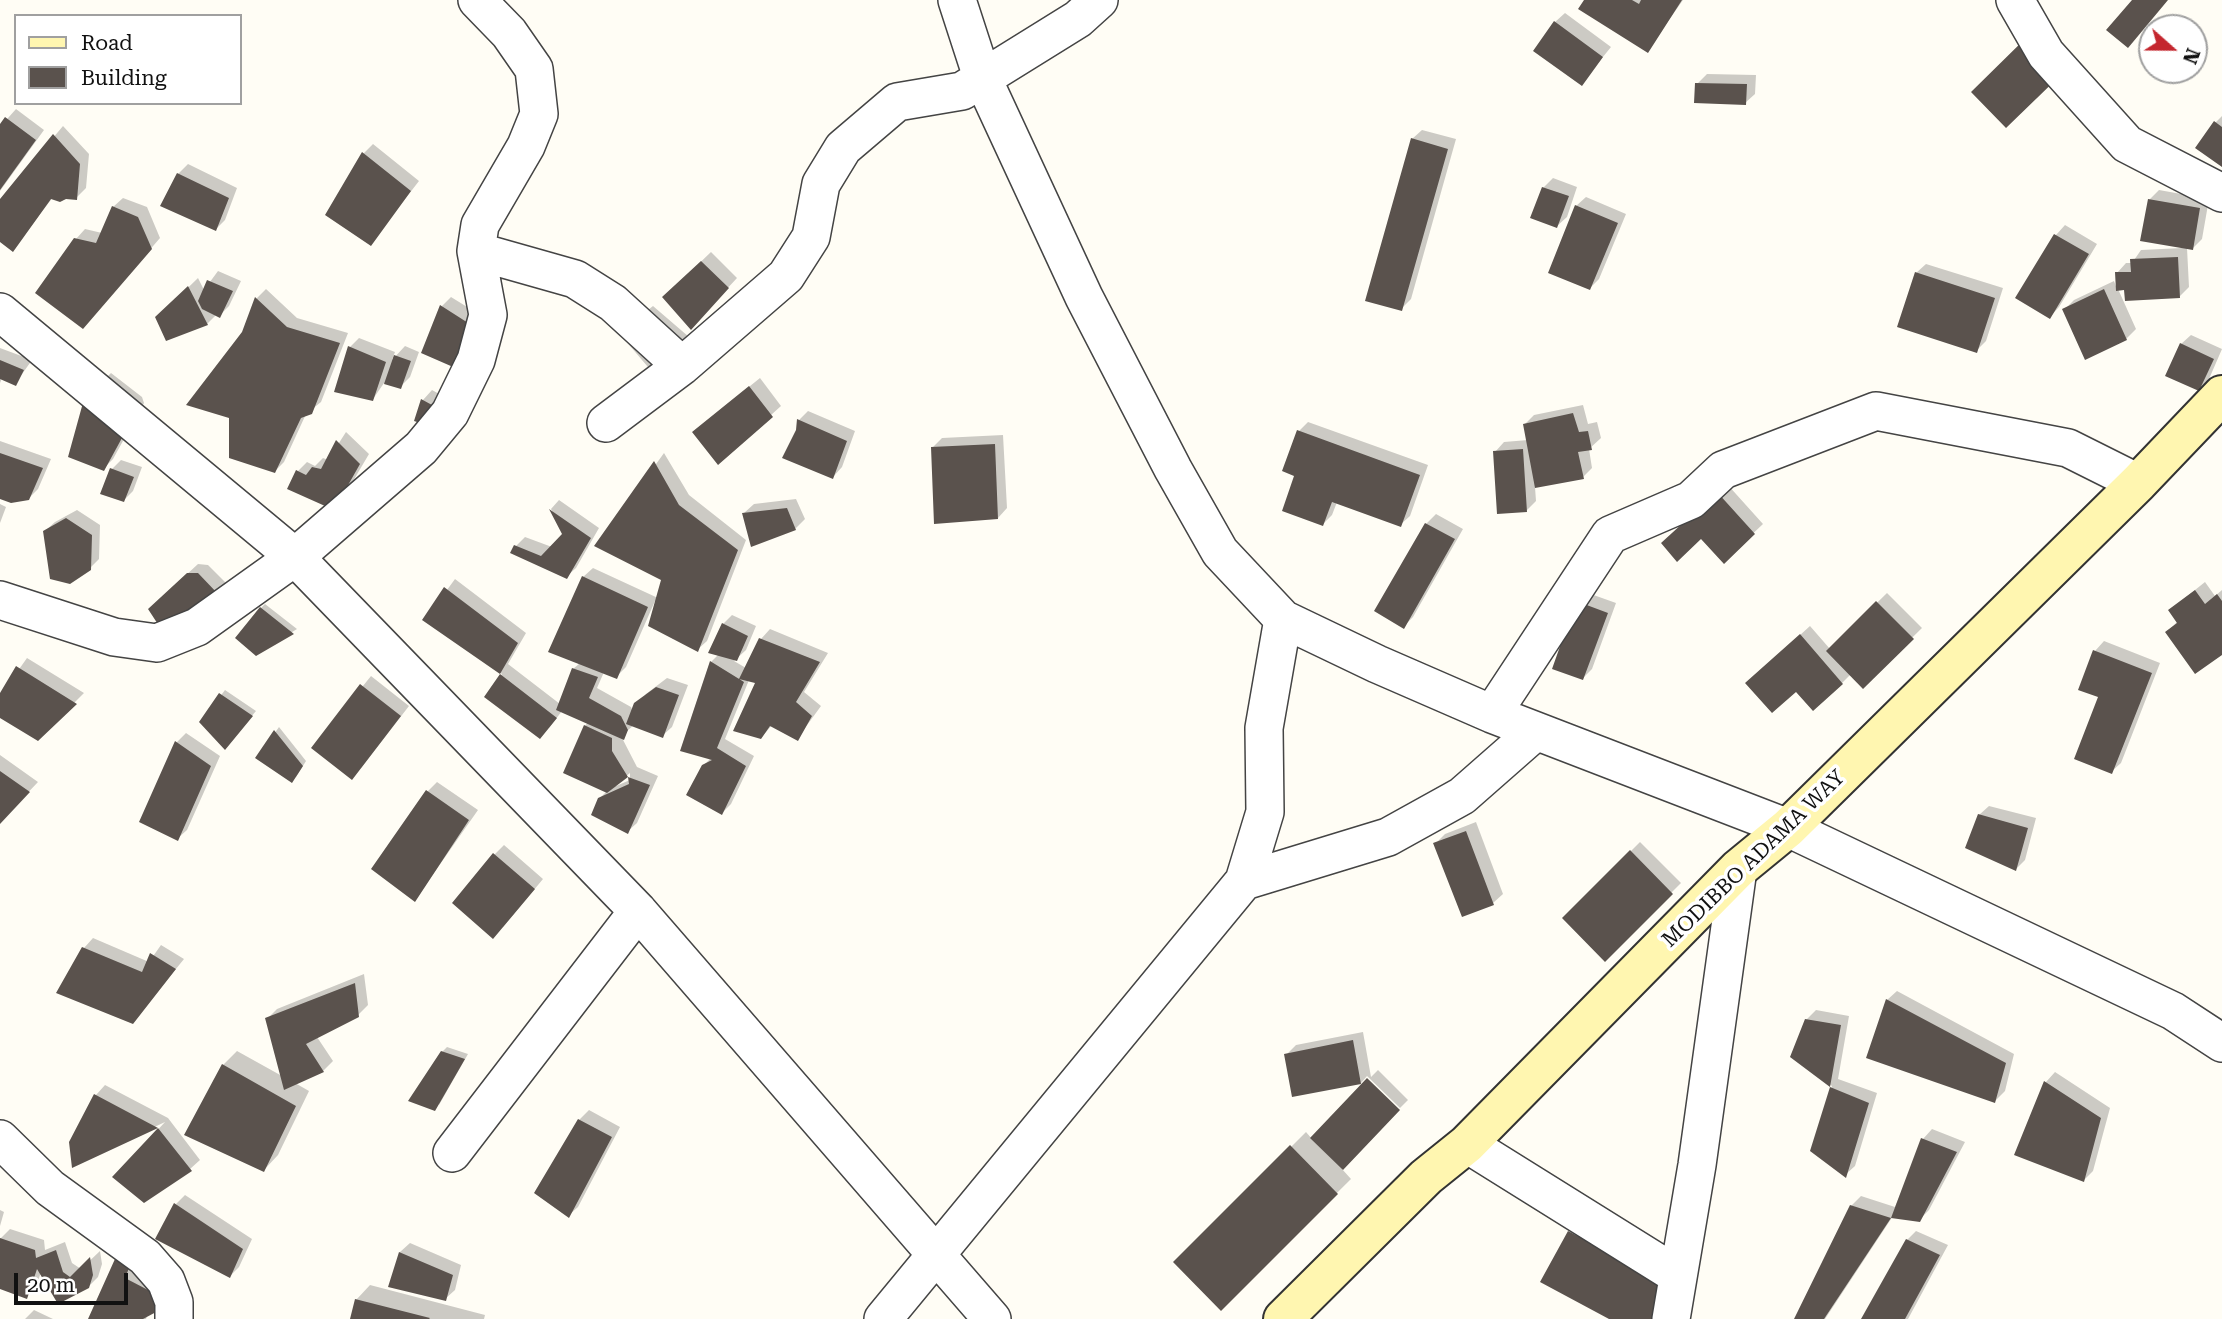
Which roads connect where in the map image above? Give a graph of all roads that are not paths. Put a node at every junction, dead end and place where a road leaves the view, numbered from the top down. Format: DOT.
graph roads {
  1 [pos="477,0"];
  2 [pos="957,0"];
  3 [pos="1099,0"];
  4 [pos="2015,0"];
  5 [pos="982,77"];
  6 [pos="2222,192"];
  7 [pos="476,251"];
  8 [pos="0,312"];
  9 [pos="682,366"];
  10 [pos="2222,395"];
  11 [pos="606,424"];
  12 [pos="2138,483"];
  13 [pos="295,557"];
  14 [pos="0,600"];
  15 [pos="1283,619"];
  16 [pos="1492,714"];
  17 [pos="1536,731"];
  18 [pos="1788,828"];
  19 [pos="1738,869"];
  20 [pos="1244,881"];
  21 [pos="638,911"];
  22 [pos="2222,1043"];
  23 [pos="0,1139"];
  24 [pos="1467,1144"];
  25 [pos="452,1153"];
  26 [pos="937,1253"];
  27 [pos="1677,1275"];
  28 [pos="174,1319"];
  29 [pos="883,1319"];
  30 [pos="992,1319"];
  31 [pos="1283,1319"];
  32 [pos="1671,1319"];
  1 -- 7 [label="street"];
  2 -- 5 [label="street"];
  3 -- 5 [label="street"];
  4 -- 6 [label="street"];
  5 -- 9 [label="street"];
  5 -- 15 [label="street"];
  7 -- 9 [label="street"];
  7 -- 13 [label="street"];
  8 -- 13 [label="street"];
  9 -- 11 [label="street"];
  10 -- 12 [label="main road, MODIBBO ADAMA WAY"];
  12 -- 16 [label="street"];
  12 -- 18 [label="main road, MODIBBO ADAMA WAY"];
  13 -- 14 [label="street"];
  13 -- 21 [label="street"];
  15 -- 16 [label="street"];
  15 -- 20 [label="street"];
  16 -- 17 [label="street"];
  17 -- 18 [label="street"];
  17 -- 20 [label="street"];
  18 -- 19 [label="main road, MODIBBO ADAMA WAY"];
  18 -- 22 [label="street"];
  19 -- 24 [label="main road, MODIBBO ADAMA WAY"];
  19 -- 27 [label="street"];
  20 -- 26 [label="street"];
  21 -- 25 [label="street"];
  21 -- 26 [label="street"];
  23 -- 28 [label="street"];
  24 -- 27 [label="street"];
  24 -- 31 [label="main road, MODIBBO ADAMA WAY"];
  26 -- 29 [label="street"];
  26 -- 30 [label="street"];
  27 -- 32 [label="street"];
}
